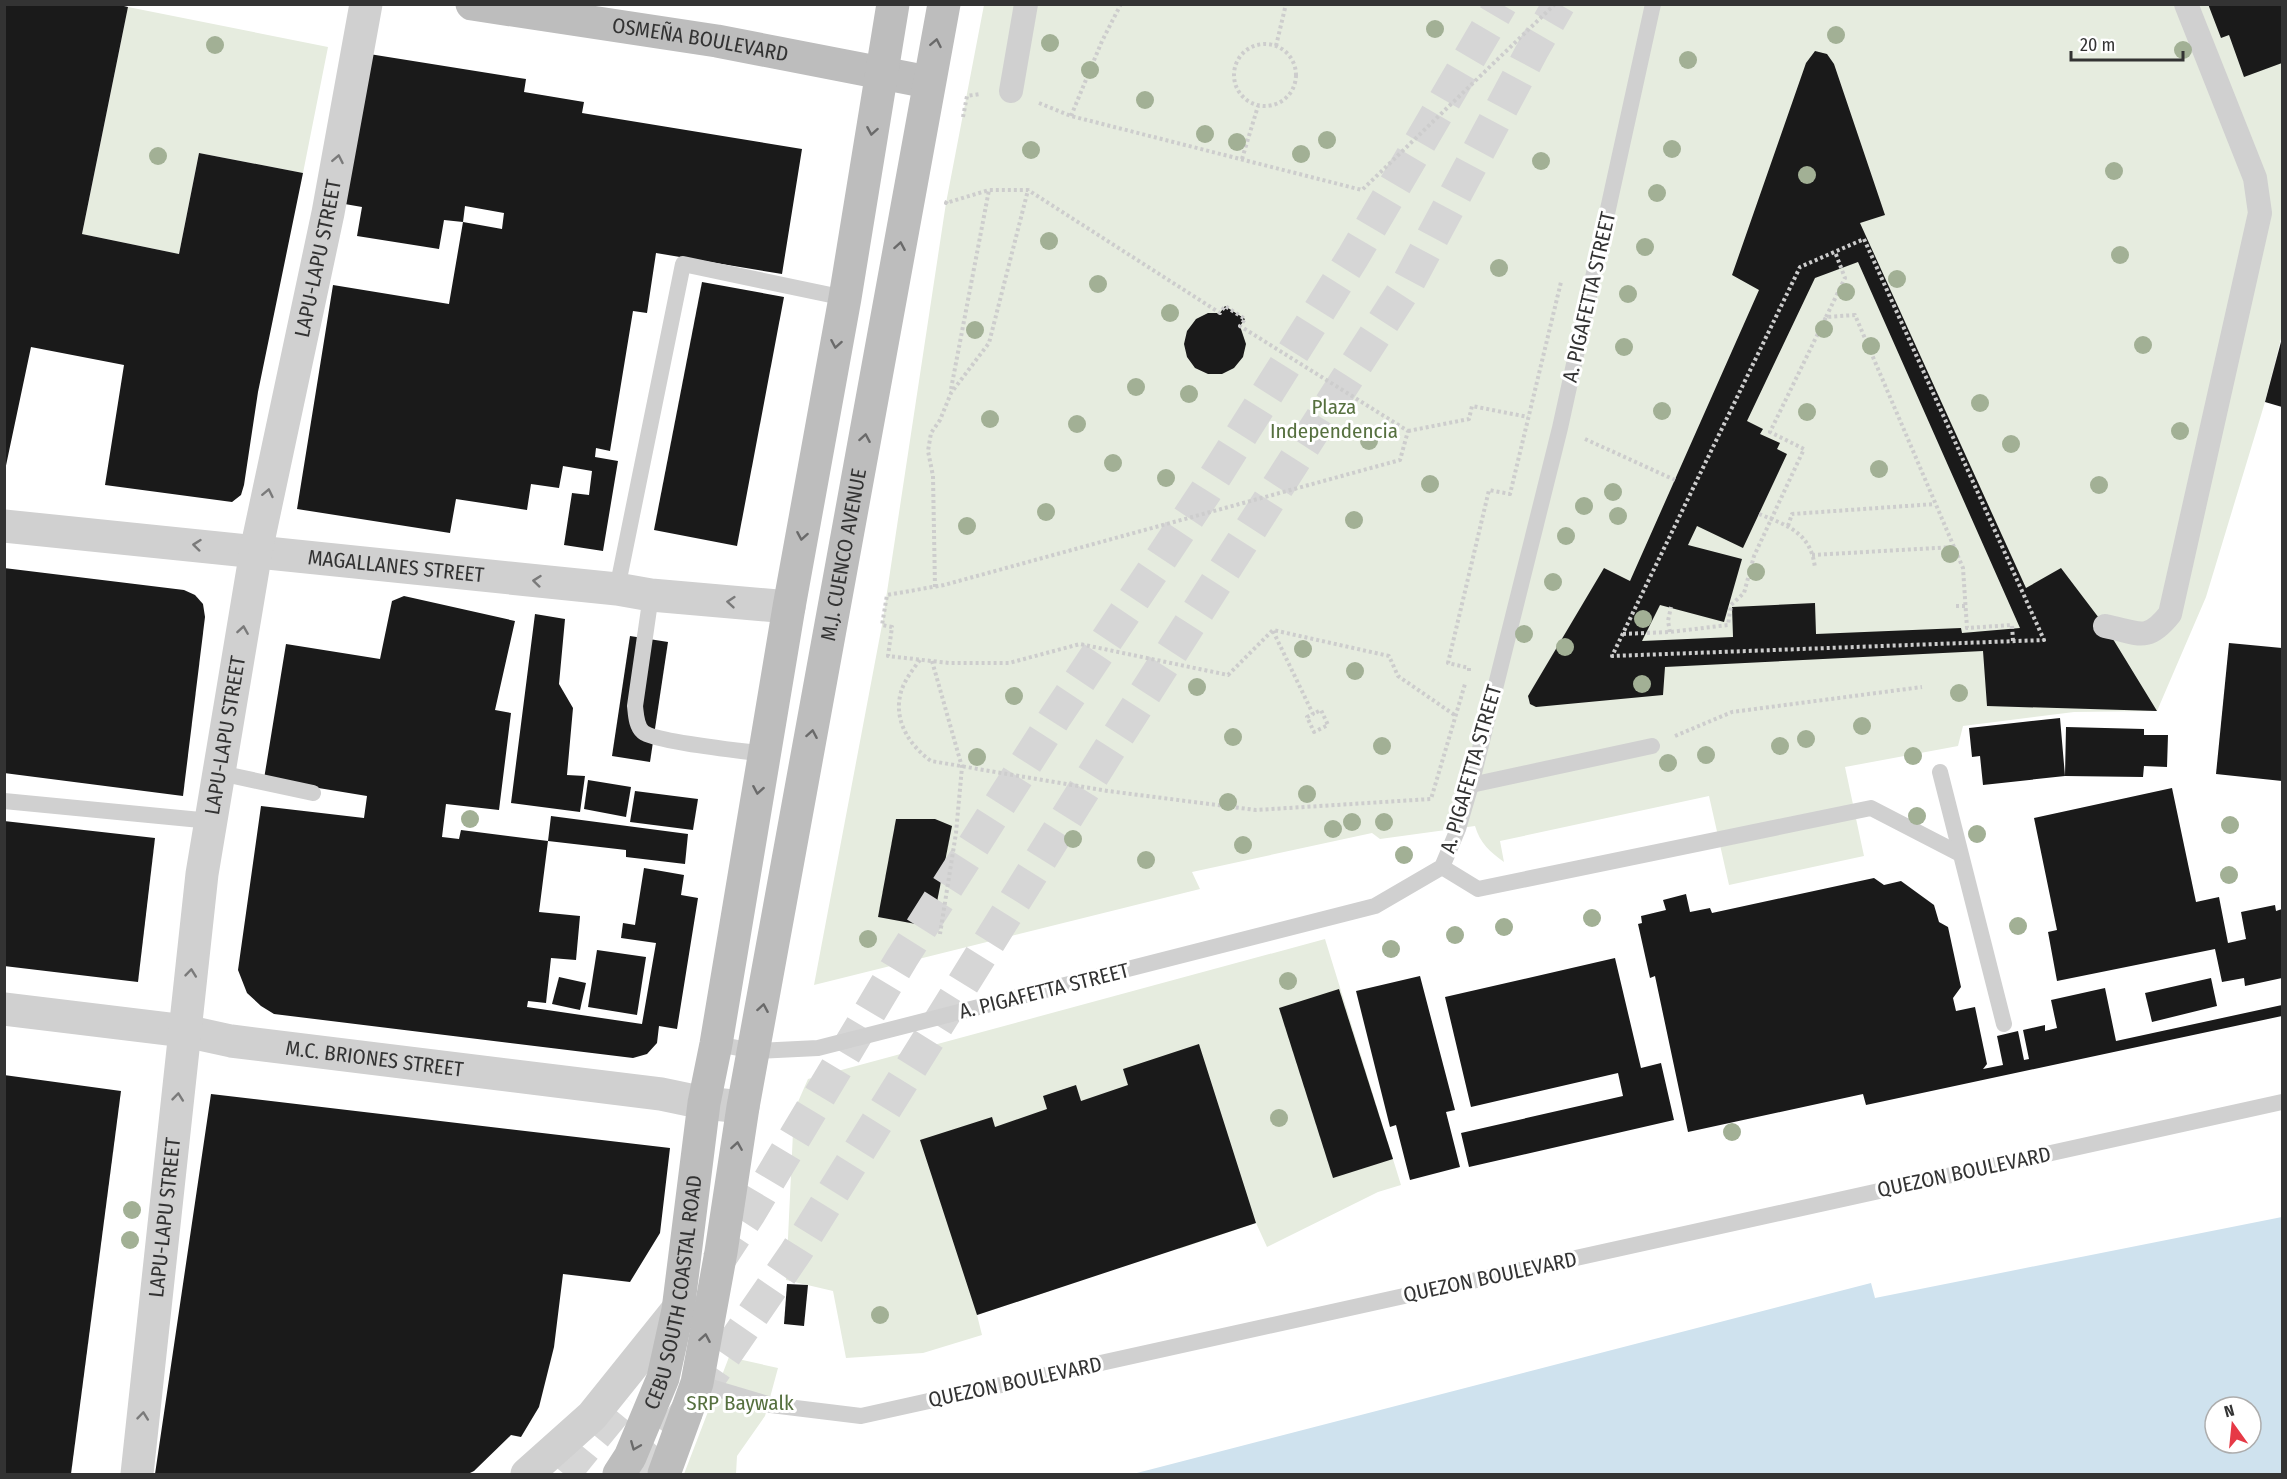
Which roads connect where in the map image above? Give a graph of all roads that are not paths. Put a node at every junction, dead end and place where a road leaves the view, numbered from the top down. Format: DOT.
graph roads {
  1 [pos="366,4"];
  2 [pos="472,4"];
  3 [pos="893,4"];
  4 [pos="944,4"];
  5 [pos="1026,4"];
  6 [pos="1653,4"];
  7 [pos="2186,4"];
  8 [pos="515,8"];
  9 [pos="882,74"];
  10 [pos="928,82"];
  11 [pos="1011,92"];
  12 [pos="845,298"];
  13 [pos="4,526"];
  14 [pos="256,551"];
  15 [pos="617,589"];
  16 [pos="651,595"];
  17 [pos="789,607"];
  18 [pos="2105,626"];
  19 [pos="1652,746"];
  20 [pos="765,754"];
  21 [pos="1940,771"];
  22 [pos="220,773"];
  23 [pos="1471,785"];
  24 [pos="313,793"];
  25 [pos="4,801"];
  26 [pos="211,821"];
  27 [pos="1960,854"];
  28 [pos="1442,867"];
  29 [pos="4,1009"];
  30 [pos="2004,1024"];
  31 [pos="185,1031"];
  32 [pos="716,1044"];
  33 [pos="755,1051"];
  34 [pos="2283,1102"];
  35 [pos="704,1103"];
  36 [pos="743,1107"];
  37 [pos="721,1252"];
  38 [pos="678,1310"];
  39 [pos="697,1383"];
  40 [pos="137,1474"];
  41 [pos="527,1474"];
  42 [pos="620,1474"];
  43 [pos="664,1474"];
  14 -- 1 [label="street, LAPU-LAPU STREET, one-way"];
  2 -- 8 [label="main road, OSMEÑA BOULEVARD"];
  3 -- 9 [label="main road"];
  10 -- 4 [label="main road, M.J. CUENCO AVENUE, one-way"];
  5 -- 11 [label="street"];
  6 -- 23 [label="lane, A. PIGAFETTA STREET"];
  7 -- 18 [label="street"];
  8 -- 9 [label="main road, OSMEÑA BOULEVARD"];
  9 -- 10 [label="main road, OSMEÑA BOULEVARD"];
  9 -- 12 [label="main road, one-way"];
  33 -- 10 [label="main road, M.J. CUENCO AVENUE, one-way"];
  12 -- 15 [label="lane"];
  12 -- 17 [label="main road, one-way"];
  14 -- 13 [label="street, MAGALLANES STREET, one-way"];
  15 -- 14 [label="street, MAGALLANES STREET, one-way"];
  22 -- 14 [label="street, LAPU-LAPU STREET, one-way"];
  15 -- 16 [label="street, MAGALLANES STREET"];
  17 -- 16 [label="street, MAGALLANES STREET, one-way"];
  16 -- 20 [label="lane"];
  17 -- 20 [label="main road"];
  19 -- 23 [label="lane"];
  20 -- 32 [label="main road, one-way"];
  21 -- 27 [label="lane"];
  22 -- 24 [label="lane"];
  22 -- 26 [label="street, LAPU-LAPU STREET"];
  23 -- 28 [label="lane, A. PIGAFETTA STREET"];
  25 -- 26 [label="lane"];
  31 -- 26 [label="street, LAPU-LAPU STREET, one-way"];
  27 -- 28 [label="lane"];
  27 -- 30 [label="lane"];
  28 -- 33 [label="lane, A. PIGAFETTA STREET"];
  29 -- 31 [label="street, M.C. BRIONES STREET"];
  31 -- 35 [label="street, M.C. BRIONES STREET"];
  40 -- 31 [label="street, LAPU-LAPU STREET, one-way"];
  32 -- 33 [label="lane, A. PIGAFETTA STREET"];
  32 -- 35 [label="main road"];
  33 -- 36 [label="main road, M.J. CUENCO AVENUE"];
  34 -- 39 [label="lane, QUEZON BOULEVARD"];
  35 -- 36 [label="street, M.C. BRIONES STREET"];
  35 -- 38 [label="main road, CEBU SOUTH COASTAL ROAD"];
  37 -- 36 [label="main road, CEBU SOUTH COASTAL ROAD, one-way"];
  37 -- 38 [label="street"];
  39 -- 37 [label="main road, CEBU SOUTH COASTAL ROAD, one-way"];
  38 -- 41 [label="street"];
  38 -- 42 [label="main road, CEBU SOUTH COASTAL ROAD, one-way"];
  39 -- 43 [label="main road, CEBU SOUTH COASTAL ROAD"];
}
